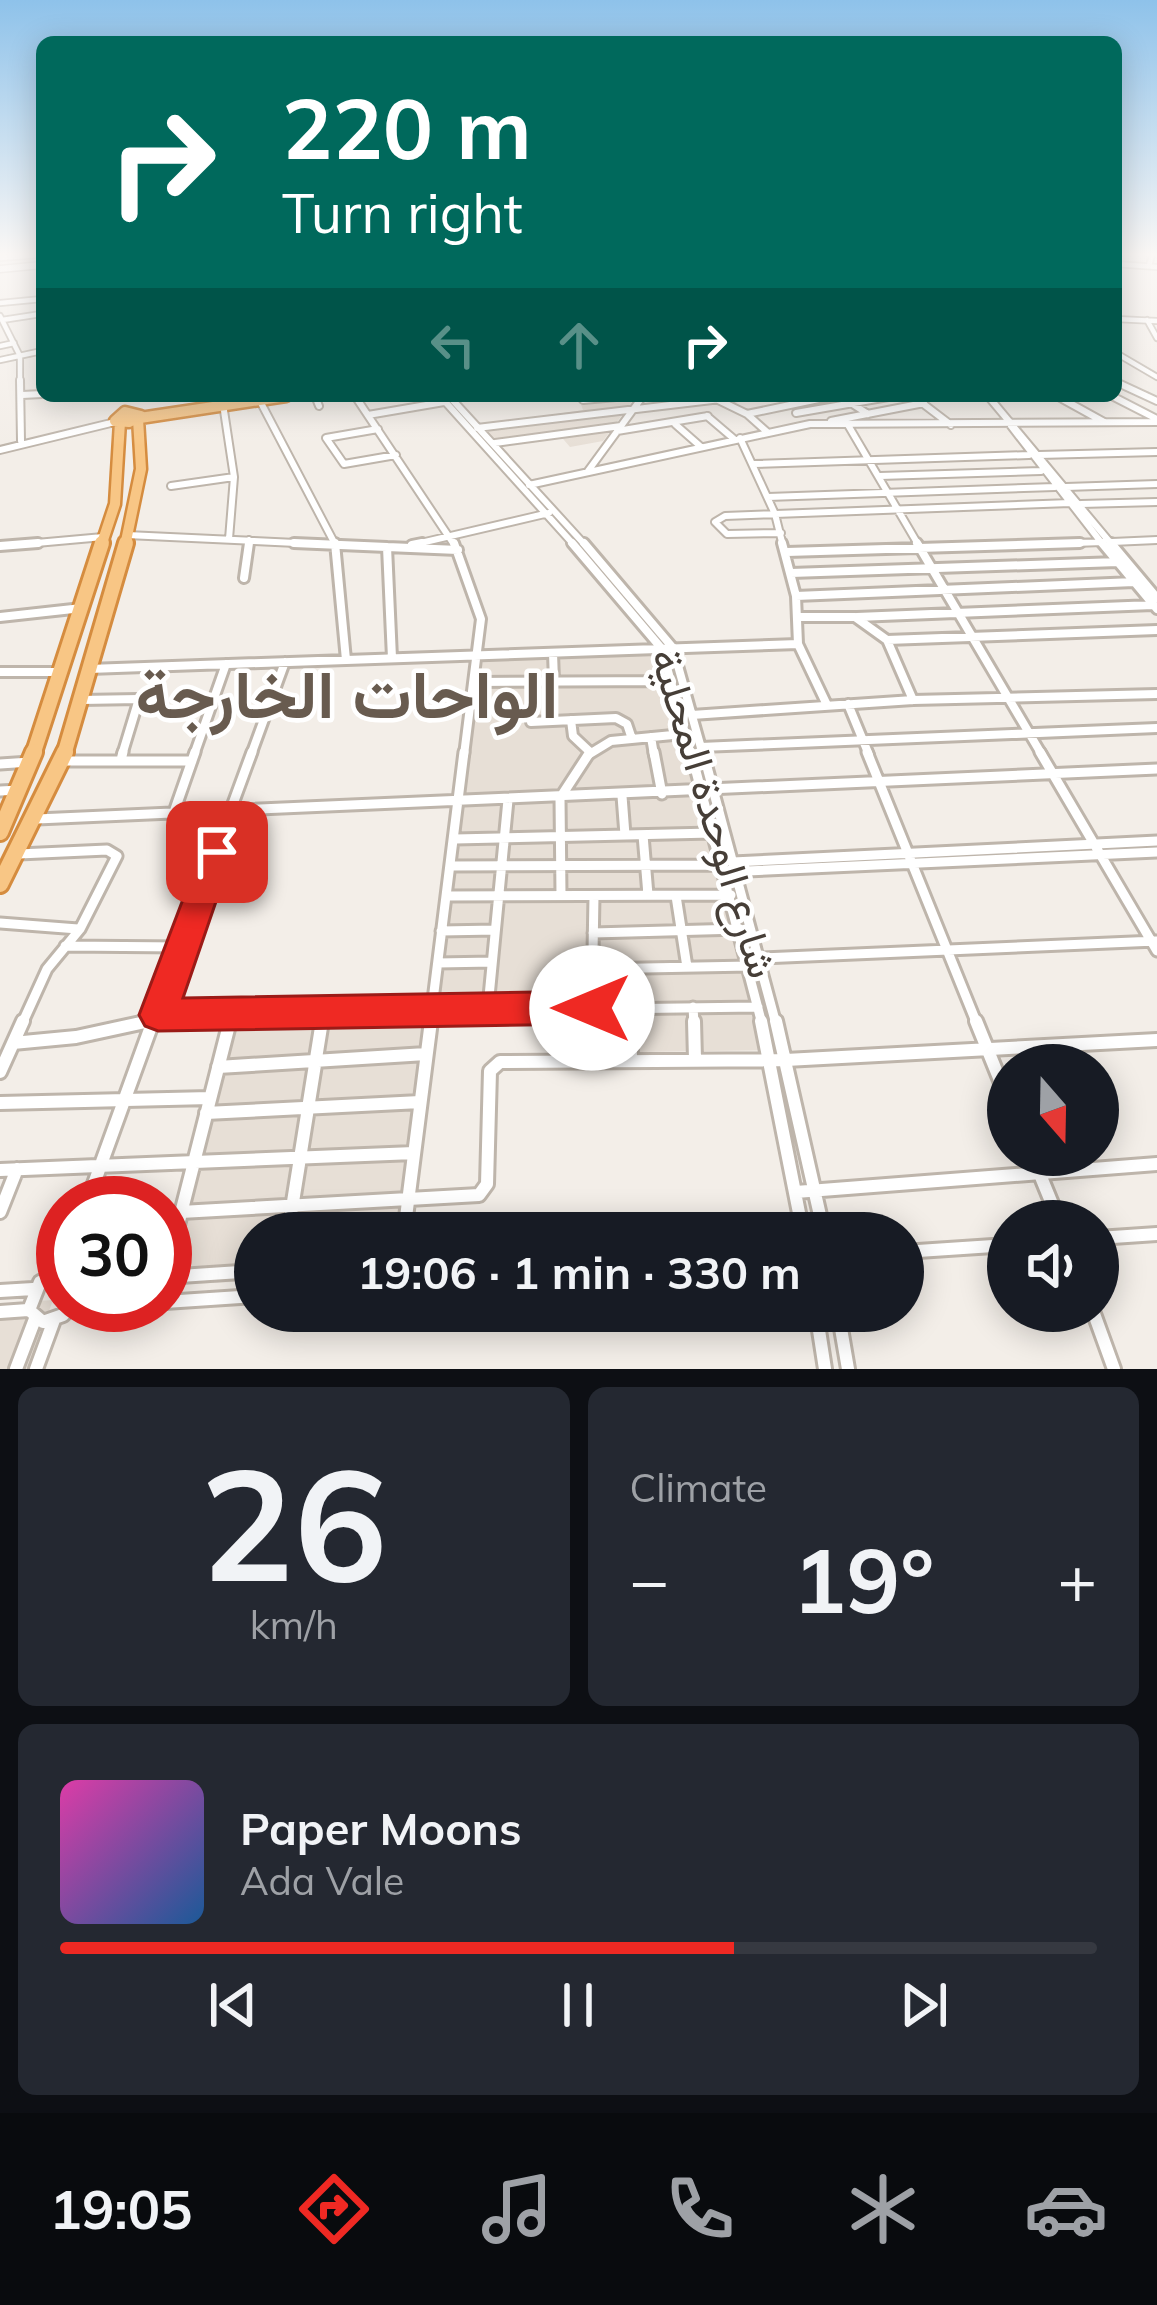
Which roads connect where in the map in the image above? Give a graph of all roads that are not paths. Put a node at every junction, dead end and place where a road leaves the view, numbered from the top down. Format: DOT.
graph roads {
  1 [pos="1,318"];
  2 [pos="1122,319"];
  3 [pos="1148,320"];
  4 [pos="1157,321"];
  5 [pos="1157,338"];
  6 [pos="14,343"];
  7 [pos="0,346"];
  8 [pos="36,352"];
  9 [pos="20,356"];
  10 [pos="1122,357"];
  11 [pos="0,360"];
  12 [pos="1157,377"];
  13 [pos="1122,385"];
  14 [pos="36,394"];
  15 [pos="22,395"];
  16 [pos="1122,401"];
  17 [pos="1157,401"];
  18 [pos="217,402"];
  19 [pos="235,402"];
  20 [pos="260,402"];
  21 [pos="317,402"];
  22 [pos="359,402"];
  23 [pos="426,402"];
  24 [pos="448,402"];
  25 [pos="584,402"];
  26 [pos="638,402"];
  27 [pos="707,402"];
  28 [pos="720,402"];
  29 [pos="781,402"];
  30 [pos="798,402"];
  31 [pos="816,402"];
  32 [pos="847,402"];
  33 [pos="858,402"];
  34 [pos="993,402"];
  35 [pos="1068,402"];
  36 [pos="924,403"];
  37 [pos="223,404"];
  38 [pos="851,404"];
  39 [pos="319,406"];
  40 [pos="698,406"];
  41 [pos="786,406"];
  42 [pos="634,408"];
  43 [pos="824,408"];
  44 [pos="135,410"];
  45 [pos="588,412"];
  46 [pos="796,413"];
  47 [pos="747,414"];
  48 [pos="868,414"];
  49 [pos="368,415"];
  50 [pos="708,416"];
  51 [pos="118,419"];
  52 [pos="527,420"];
  53 [pos="1157,420"];
  54 [pos="674,423"];
  55 [pos="820,423"];
  56 [pos="1106,423"];
  57 [pos="810,424"];
  58 [pos="1011,424"];
  59 [pos="848,425"];
  60 [pos="952,426"];
  61 [pos="619,428"];
  62 [pos="378,429"];
  63 [pos="474,429"];
  64 [pos="767,432"];
  65 [pos="540,435"];
  66 [pos="737,438"];
  67 [pos="27,441"];
  68 [pos="494,443"];
  69 [pos="4,447"];
  70 [pos="700,447"];
  71 [pos="1157,452"];
  72 [pos="396,454"];
  73 [pos="1034,455"];
  74 [pos="869,460"];
  75 [pos="753,464"];
  76 [pos="1042,471"];
  77 [pos="587,472"];
  78 [pos="880,476"];
  79 [pos="234,477"];
  80 [pos="1157,484"];
  81 [pos="172,486"];
  82 [pos="527,486"];
  83 [pos="1060,487"];
  84 [pos="888,491"];
  85 [pos="768,497"];
  86 [pos="1157,502"];
  87 [pos="1074,504"];
  88 [pos="899,509"];
  89 [pos="775,514"];
  90 [pos="554,515"];
  91 [pos="450,533"];
  92 [pos="781,533"];
  93 [pos="127,535"];
  94 [pos="105,537"];
  95 [pos="229,539"];
  96 [pos="249,540"];
  97 [pos="1157,540"];
  98 [pos="1107,542"];
  99 [pos="336,544"];
  100 [pos="0,546"];
  101 [pos="387,547"];
  102 [pos="406,547"];
  103 [pos="922,547"];
  104 [pos="458,550"];
  105 [pos="787,552"];
  106 [pos="1118,562"];
  107 [pos="934,567"];
  108 [pos="791,572"];
  109 [pos="244,578"];
  110 [pos="1134,582"];
  111 [pos="1145,583"];
  112 [pos="1157,583"];
  113 [pos="946,590"];
  114 [pos="796,596"];
  115 [pos="1156,604"];
  116 [pos="82,608"];
  117 [pos="958,613"];
  118 [pos="0,616"];
  119 [pos="856,616"];
  120 [pos="797,617"];
  121 [pos="1157,630"];
  122 [pos="972,637"];
  123 [pos="887,640"];
  124 [pos="798,644"];
  125 [pos="668,649"];
  126 [pos="553,653"];
  127 [pos="480,655"];
  128 [pos="392,658"];
  129 [pos="346,660"];
  130 [pos="285,662"];
  131 [pos="226,664"];
  132 [pos="88,669"];
  133 [pos="0,672"];
  134 [pos="62,672"];
  135 [pos="670,681"];
  136 [pos="476,682"];
  137 [pos="554,682"];
  138 [pos="1157,694"];
  139 [pos="1007,697"];
  140 [pos="79,700"];
  141 [pos="913,700"];
  142 [pos="848,704"];
  143 [pos="826,705"];
  144 [pos="692,715"];
  145 [pos="571,720"];
  146 [pos="531,722"];
  147 [pos="1157,728"];
  148 [pos="683,734"];
  149 [pos="1030,734"];
  150 [pos="651,737"];
  151 [pos="632,739"];
  152 [pos="862,741"];
  153 [pos="701,747"];
  154 [pos="590,752"];
  155 [pos="31,761"];
  156 [pos="62,761"];
  157 [pos="121,761"];
  158 [pos="192,761"];
  159 [pos="0,764"];
  160 [pos="1157,769"];
  161 [pos="1052,772"];
  162 [pos="876,782"];
  163 [pos="20,790"];
  164 [pos="0,791"];
  165 [pos="714,791"];
  166 [pos="700,792"];
  167 [pos="662,794"];
  168 [pos="622,796"];
  169 [pos="560,798"];
  170 [pos="508,800"];
  171 [pos="461,802"];
  172 [pos="232,812"];
  173 [pos="173,815"];
  174 [pos="4,816"];
  175 [pos="37,819"];
  176 [pos="0,832"];
  177 [pos="712,833"];
  178 [pos="625,835"];
  179 [pos="643,835"];
  180 [pos="560,836"];
  181 [pos="504,838"];
  182 [pos="455,839"];
  183 [pos="1157,841"];
  184 [pos="1099,849"];
  185 [pos="1157,852"];
  186 [pos="18,854"];
  187 [pos="907,856"];
  188 [pos="646,865"];
  189 [pos="451,866"];
  190 [pos="501,866"];
  191 [pos="561,866"];
  192 [pos="737,866"];
  193 [pos="723,867"];
  194 [pos="0,884"];
  195 [pos="731,895"];
  196 [pos="447,896"];
  197 [pos="499,896"];
  198 [pos="561,896"];
  199 [pos="594,896"];
  200 [pos="648,896"];
  201 [pos="676,896"];
  202 [pos="0,922"];
  203 [pos="740,928"];
  204 [pos="80,929"];
  205 [pos="495,930"];
  206 [pos="682,930"];
  207 [pos="442,931"];
  208 [pos="593,933"];
  209 [pos="1155,944"];
  210 [pos="64,946"];
  211 [pos="182,947"];
  212 [pos="946,951"];
  213 [pos="492,962"];
  214 [pos="755,962"];
  215 [pos="438,963"];
  216 [pos="687,968"];
  217 [pos="592,969"];
  218 [pos="488,1007"];
  219 [pos="693,1007"];
  220 [pos="758,1007"];
  221 [pos="432,1008"];
  222 [pos="560,1008"];
  223 [pos="592,1008"];
  224 [pos="630,1008"];
  225 [pos="324,1010"];
  226 [pos="232,1013"];
  227 [pos="157,1017"];
  228 [pos="0,1032"];
  229 [pos="15,1037"];
  230 [pos="1157,1040"];
  231 [pos="986,1052"];
  232 [pos="426,1054"];
  233 [pos="695,1058"];
  234 [pos="560,1059"];
  235 [pos="631,1059"];
  236 [pos="316,1060"];
  237 [pos="770,1060"];
  238 [pos="786,1060"];
  239 [pos="218,1067"];
  240 [pos="0,1072"];
  241 [pos="210,1098"];
  242 [pos="126,1100"];
  243 [pos="420,1102"];
  244 [pos="0,1103"];
  245 [pos="308,1108"];
  246 [pos="206,1113"];
  247 [pos="414,1153"];
  248 [pos="300,1157"];
  249 [pos="194,1162"];
  250 [pos="1157,1164"];
  251 [pos="100,1166"];
  252 [pos="1119,1167"];
  253 [pos="17,1169"];
  254 [pos="0,1170"];
  255 [pos="96,1176"];
  256 [pos="190,1176"];
  257 [pos="1004,1176"];
  258 [pos="816,1191"];
  259 [pos="796,1192"];
  260 [pos="408,1198"];
  261 [pos="292,1205"];
  262 [pos="192,1211"];
  263 [pos="0,1212"];
  264 [pos="291,1212"];
  265 [pos="406,1212"];
  266 [pos="799,1212"];
  267 [pos="820,1212"];
  268 [pos="1157,1234"];
  269 [pos="1119,1237"];
  270 [pos="987,1246"];
  271 [pos="924,1251"];
  272 [pos="234,1272"];
  273 [pos="192,1275"];
  274 [pos="34,1289"];
  275 [pos="0,1291"];
  276 [pos="234,1297"];
  277 [pos="192,1300"];
  278 [pos="0,1312"];
  279 [pos="32,1314"];
  280 [pos="36,1315"];
  281 [pos="50,1332"];
  282 [pos="819,1332"];
  283 [pos="842,1332"];
  284 [pos="1101,1332"];
  285 [pos="16,1369"];
  286 [pos="36,1369"];
  287 [pos="825,1369"];
  288 [pos="848,1369"];
  289 [pos="1114,1369"];
  1 -- 6 [label="street"];
  2 -- 3 [label="street"];
  3 -- 4 [label="street"];
  3 -- 5 [label="street"];
  6 -- 7 [label="street"];
  6 -- 9 [label="street"];
  8 -- 9 [label="street"];
  9 -- 11 [label="street"];
  9 -- 15 [label="street"];
  10 -- 12 [label="street"];
  13 -- 17 [label="street"];
  14 -- 15 [label="street"];
  15 -- 67 [label="street"];
  16 -- 53 [label="street"];
  18 -- 44 [label="highway"];
  19 -- 37 [label="highway"];
  20 -- 99 [label="street"];
  21 -- 39 [label="street"];
  22 -- 49 [label="street"];
  23 -- 49 [label="street"];
  24 -- 63 [label="street, شارع الوحدة المحلية"];
  25 -- 45 [label="street"];
  26 -- 42 [label="street"];
  27 -- 40 [label="street"];
  28 -- 47 [label="street"];
  29 -- 41 [label="street"];
  30 -- 41 [label="street"];
  31 -- 43 [label="street"];
  32 -- 38 [label="street"];
  33 -- 38 [label="street"];
  34 -- 58 [label="street"];
  35 -- 56 [label="street"];
  36 -- 48 [label="street"];
  36 -- 60 [label="street"];
  37 -- 44 [label="highway"];
  37 -- 79 [label="street"];
  38 -- 43 [label="street"];
  38 -- 48 [label="street"];
  40 -- 42 [label="street"];
  40 -- 50 [label="street"];
  41 -- 46 [label="street"];
  41 -- 47 [label="street"];
  42 -- 45 [label="street"];
  42 -- 61 [label="street"];
  43 -- 46 [label="street"];
  44 -- 51 [label="highway"];
  44 -- 51 [label="highway"];
  44 -- 93 [label="highway"];
  45 -- 52 [label="street"];
  46 -- 57 [label="street"];
  47 -- 64 [label="street"];
  48 -- 55 [label="street"];
  49 -- 62 [label="street"];
  50 -- 54 [label="street"];
  50 -- 66 [label="street"];
  51 -- 67 [label="street"];
  51 -- 94 [label="highway"];
  52 -- 63 [label="street"];
  52 -- 65 [label="street"];
  53 -- 56 [label="street"];
  54 -- 61 [label="street"];
  54 -- 70 [label="street"];
  55 -- 57 [label="street"];
  55 -- 59 [label="street"];
  56 -- 58 [label="street"];
  57 -- 64 [label="street"];
  58 -- 60 [label="street"];
  58 -- 73 [label="street"];
  59 -- 60 [label="street"];
  59 -- 74 [label="street"];
  61 -- 65 [label="street"];
  61 -- 77 [label="street"];
  62 -- 72 [label="street"];
  62 -- 72 [label="street"];
  63 -- 68 [label="street, شارع الوحدة المحلية"];
  63 -- 82 [label="street, شارع الوحدة المحلية"];
  64 -- 66 [label="street"];
  65 -- 68 [label="street"];
  66 -- 70 [label="street"];
  66 -- 75 [label="street"];
  67 -- 69 [label="street"];
  68 -- 82 [label="street, شارع الوحدة المحلية"];
  70 -- 77 [label="street"];
  71 -- 73 [label="street"];
  72 -- 91 [label="street"];
  73 -- 74 [label="street"];
  73 -- 76 [label="street"];
  73 -- 83 [label="street"];
  74 -- 75 [label="street"];
  74 -- 78 [label="street"];
  75 -- 85 [label="street"];
  76 -- 78 [label="street"];
  76 -- 83 [label="street"];
  77 -- 82 [label="street"];
  78 -- 84 [label="street"];
  79 -- 81 [label="street"];
  79 -- 95 [label="street"];
  80 -- 83 [label="street"];
  82 -- 90 [label="street, شارع الوحدة المحلية"];
  83 -- 84 [label="street"];
  83 -- 87 [label="street"];
  84 -- 85 [label="street"];
  84 -- 88 [label="street"];
  85 -- 89 [label="street"];
  86 -- 87 [label="street"];
  87 -- 88 [label="street"];
  87 -- 98 [label="street"];
  88 -- 89 [label="street"];
  88 -- 103 [label="street"];
  89 -- 92 [label="street"];
  89 -- 92 [label="street"];
  90 -- 91 [label="street"];
  90 -- 125 [label="street, شارع الوحدة المحلية"];
  91 -- 102 [label="street"];
  91 -- 104 [label="street"];
  92 -- 105 [label="street"];
  93 -- 95 [label="street"];
  93 -- 132 [label="highway"];
  94 -- 100 [label="street"];
  94 -- 116 [label="highway"];
  95 -- 96 [label="street"];
  96 -- 99 [label="street"];
  96 -- 109 [label="street"];
  97 -- 98 [label="street"];
  98 -- 103 [label="street"];
  98 -- 106 [label="street"];
  98 -- 111 [label="street"];
  99 -- 101 [label="street"];
  99 -- 129 [label="street"];
  101 -- 102 [label="street"];
  101 -- 128 [label="street"];
  102 -- 104 [label="street"];
  103 -- 105 [label="street"];
  103 -- 107 [label="street"];
  104 -- 127 [label="street"];
  105 -- 108 [label="street"];
  106 -- 107 [label="street"];
  106 -- 110 [label="street"];
  107 -- 108 [label="street"];
  107 -- 113 [label="street"];
  108 -- 114 [label="street"];
  110 -- 113 [label="street"];
  110 -- 115 [label="street"];
  111 -- 112 [label="street"];
  111 -- 115 [label="street"];
  113 -- 114 [label="street"];
  113 -- 117 [label="street"];
  114 -- 120 [label="street"];
  115 -- 117 [label="street"];
  116 -- 118 [label="street"];
  116 -- 134 [label="highway"];
  117 -- 119 [label="street"];
  117 -- 122 [label="street"];
  119 -- 120 [label="street"];
  119 -- 123 [label="street"];
  120 -- 124 [label="street"];
  121 -- 122 [label="street"];
  122 -- 123 [label="street"];
  122 -- 139 [label="street"];
  123 -- 141 [label="street"];
  124 -- 125 [label="street"];
  124 -- 143 [label="street"];
  125 -- 126 [label="street"];
  125 -- 135 [label="street, شارع الوحدة المحلية"];
  125 -- 144 [label="street, شارع الوحدة المحلية"];
  126 -- 127 [label="street"];
  126 -- 137 [label="street"];
  127 -- 128 [label="street"];
  127 -- 136 [label="street"];
  128 -- 129 [label="street"];
  129 -- 130 [label="street"];
  130 -- 131 [label="street"];
  130 -- 172 [label="street"];
  131 -- 132 [label="street"];
  131 -- 158 [label="street"];
  132 -- 140 [label="highway"];
  133 -- 134 [label="street"];
  134 -- 155 [label="highway"];
  135 -- 137 [label="street"];
  135 -- 148 [label="street, شارع الوحدة المحلية"];
  136 -- 137 [label="street"];
  136 -- 171 [label="street"];
  138 -- 139 [label="street"];
  139 -- 141 [label="street"];
  139 -- 149 [label="street"];
  140 -- 156 [label="highway"];
  140 -- 157 [label="street"];
  141 -- 142 [label="street"];
  142 -- 143 [label="street"];
  142 -- 152 [label="street"];
  143 -- 144 [label="street"];
  144 -- 153 [label="street, شارع الوحدة المحلية"];
  145 -- 146 [label="street"];
  145 -- 151 [label="street"];
  145 -- 154 [label="street"];
  147 -- 149 [label="street"];
  148 -- 150 [label="street"];
  148 -- 166 [label="street, شارع الوحدة المحلية"];
  149 -- 152 [label="street"];
  149 -- 161 [label="street"];
  150 -- 151 [label="street"];
  150 -- 167 [label="street"];
  151 -- 154 [label="street"];
  152 -- 153 [label="street"];
  152 -- 162 [label="street"];
  153 -- 165 [label="street, شارع الوحدة المحلية"];
  154 -- 169 [label="street"];
  155 -- 159 [label="street"];
  155 -- 163 [label="highway"];
  156 -- 157 [label="street"];
  156 -- 175 [label="highway"];
  157 -- 158 [label="street"];
  158 -- 173 [label="street"];
  160 -- 161 [label="street"];
  161 -- 162 [label="street"];
  161 -- 184 [label="street"];
  162 -- 165 [label="street"];
  162 -- 187 [label="street"];
  163 -- 164 [label="street"];
  163 -- 174 [label="highway"];
  165 -- 166 [label="street"];
  165 -- 192 [label="street, شارع الوحدة المحلية"];
  166 -- 167 [label="street"];
  166 -- 177 [label="street, شارع الوحدة المحلية"];
  167 -- 168 [label="street"];
  168 -- 169 [label="street"];
  168 -- 178 [label="street"];
  169 -- 170 [label="street"];
  169 -- 180 [label="street"];
  170 -- 171 [label="street"];
  170 -- 181 [label="street"];
  171 -- 172 [label="street"];
  171 -- 182 [label="street"];
  172 -- 173 [label="street"];
  172 -- 211 [label="street"];
  173 -- 175 [label="street"];
  174 -- 176 [label="highway"];
  175 -- 186 [label="highway"];
  177 -- 179 [label="street"];
  177 -- 193 [label="street, شارع الوحدة المحلية"];
  178 -- 179 [label="street"];
  178 -- 180 [label="street"];
  179 -- 188 [label="street"];
  180 -- 181 [label="street"];
  180 -- 191 [label="street"];
  181 -- 182 [label="street"];
  181 -- 190 [label="street"];
  182 -- 189 [label="street"];
  183 -- 184 [label="street"];
  184 -- 185 [label="street"];
  184 -- 187 [label="street"];
  184 -- 209 [label="street"];
  186 -- 194 [label="highway"];
  186 -- 204 [label="street"];
  187 -- 192 [label="street"];
  187 -- 212 [label="street"];
  188 -- 191 [label="street"];
  188 -- 193 [label="street"];
  188 -- 200 [label="street"];
  189 -- 190 [label="street"];
  189 -- 196 [label="street"];
  190 -- 191 [label="street"];
  190 -- 197 [label="street"];
  191 -- 198 [label="street"];
  192 -- 193 [label="street"];
  192 -- 214 [label="street, شارع الوحدة المحلية"];
  193 -- 195 [label="street, شارع الوحدة المحلية"];
  195 -- 201 [label="street"];
  195 -- 203 [label="street, شارع الوحدة المحلية"];
  196 -- 197 [label="street"];
  196 -- 207 [label="street"];
  197 -- 198 [label="street"];
  197 -- 205 [label="street"];
  198 -- 199 [label="street"];
  199 -- 200 [label="street"];
  199 -- 208 [label="street"];
  200 -- 201 [label="street"];
  201 -- 206 [label="street"];
  202 -- 204 [label="street"];
  203 -- 206 [label="street"];
  203 -- 214 [label="street, شارع الوحدة المحلية"];
  204 -- 210 [label="street"];
  205 -- 207 [label="street"];
  205 -- 213 [label="street"];
  206 -- 208 [label="street"];
  206 -- 216 [label="street"];
  207 -- 215 [label="street"];
  208 -- 217 [label="street"];
  209 -- 212 [label="street"];
  210 -- 211 [label="street"];
  210 -- 229 [label="street"];
  211 -- 227 [label="street"];
  212 -- 214 [label="street"];
  212 -- 231 [label="street"];
  213 -- 215 [label="street"];
  213 -- 218 [label="street"];
  214 -- 216 [label="street"];
  214 -- 220 [label="street, شارع الوحدة المحلية"];
  214 -- 238 [label="street, شارع الوحدة المحلية"];
  215 -- 221 [label="street"];
  216 -- 217 [label="street"];
  217 -- 223 [label="street"];
  218 -- 221 [label="street"];
  218 -- 222 [label="street"];
  219 -- 220 [label="street"];
  219 -- 224 [label="street"];
  219 -- 233 [label="street"];
  220 -- 237 [label="street, شارع الوحدة المحلية"];
  221 -- 225 [label="street"];
  221 -- 232 [label="street"];
  222 -- 223 [label="street"];
  222 -- 234 [label="street"];
  223 -- 224 [label="street"];
  224 -- 235 [label="street"];
  225 -- 226 [label="street"];
  225 -- 236 [label="street"];
  226 -- 227 [label="street"];
  226 -- 239 [label="street"];
  227 -- 229 [label="street"];
  227 -- 242 [label="street"];
  228 -- 229 [label="street"];
  229 -- 240 [label="street"];
  230 -- 231 [label="street"];
  231 -- 238 [label="street"];
  232 -- 236 [label="street"];
  232 -- 243 [label="street"];
  233 -- 235 [label="street"];
  233 -- 237 [label="street"];
  234 -- 235 [label="street"];
  234 -- 260 [label="street"];
  236 -- 239 [label="street"];
  236 -- 245 [label="street"];
  237 -- 238 [label="street"];
  237 -- 259 [label="street, شارع الوحدة المحلية"];
  238 -- 258 [label="street, شارع الوحدة المحلية"];
  239 -- 241 [label="street"];
  241 -- 242 [label="street"];
  241 -- 246 [label="street"];
  242 -- 244 [label="street"];
  242 -- 251 [label="street"];
  243 -- 245 [label="street"];
  243 -- 247 [label="street"];
  245 -- 246 [label="street"];
  245 -- 248 [label="street"];
  246 -- 249 [label="street"];
  247 -- 248 [label="street"];
  247 -- 260 [label="street"];
  248 -- 249 [label="street"];
  248 -- 261 [label="street"];
  249 -- 251 [label="street"];
  249 -- 256 [label="street"];
  250 -- 252 [label="street"];
  251 -- 253 [label="street"];
  251 -- 255 [label="street"];
  253 -- 254 [label="street"];
  253 -- 263 [label="street"];
  257 -- 258 [label="street"];
  258 -- 259 [label="street"];
  258 -- 267 [label="street, شارع الوحدة المحلية"];
  259 -- 266 [label="street, شارع الوحدة المحلية"];
  260 -- 261 [label="street"];
  260 -- 265 [label="street"];
  261 -- 262 [label="street"];
  261 -- 264 [label="street"];
  268 -- 269 [label="street"];
  270 -- 271 [label="street"];
  272 -- 273 [label="street"];
  274 -- 275 [label="street"];
  274 -- 279 [label="street"];
  276 -- 277 [label="street"];
  278 -- 279 [label="street"];
  279 -- 280 [label="street"];
  279 -- 285 [label="street"];
  281 -- 286 [label="street"];
  282 -- 287 [label="street"];
  283 -- 288 [label="street"];
  284 -- 289 [label="street"];
}
